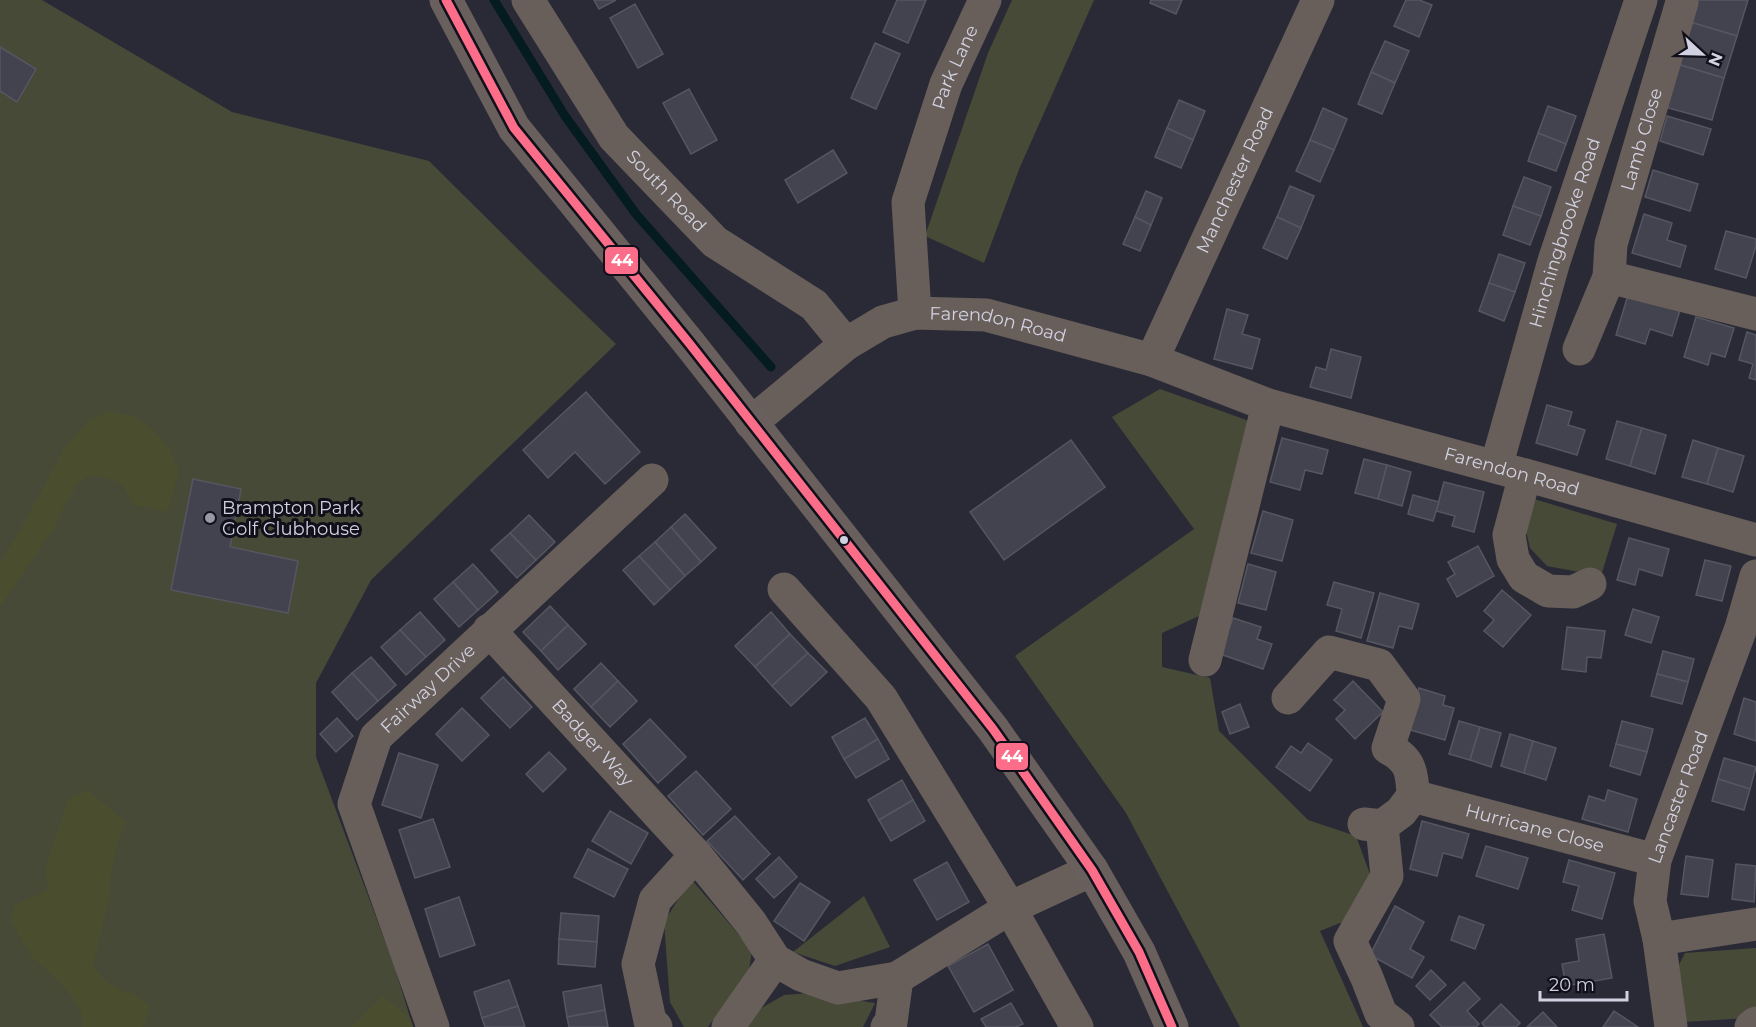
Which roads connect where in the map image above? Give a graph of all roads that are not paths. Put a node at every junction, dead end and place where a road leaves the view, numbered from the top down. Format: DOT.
graph roads {
  1 [pos="446,0"];
  2 [pos="528,0"];
  3 [pos="985,0"];
  4 [pos="1318,0"];
  5 [pos="1641,0"];
  6 [pos="1682,2"];
  7 [pos="1609,277"];
  8 [pos="915,314"];
  9 [pos="1756,314"];
  10 [pos="846,344"];
  11 [pos="1579,350"];
  12 [pos="1152,360"];
  13 [pos="1268,405"];
  14 [pos="751,423"];
  15 [pos="1510,471"];
  16 [pos="652,480"];
  17 [pos="1756,540"];
  18 [pos="1756,576"];
  19 [pos="1590,584"];
  20 [pos="784,589"];
  21 [pos="489,630"];
  22 [pos="1204,660"];
  23 [pos="1288,698"];
  24 [pos="1413,796"];
  25 [pos="696,855"];
  26 [pos="1655,860"];
  27 [pos="1092,870"];
  28 [pos="1010,908"];
  29 [pos="1756,924"];
  30 [pos="1659,939"];
  31 [pos="775,960"];
  32 [pos="897,978"];
  33 [pos="1756,1023"];
  34 [pos="433,1027"];
  35 [pos="656,1027"];
  36 [pos="728,1027"];
  37 [pos="887,1027"];
  38 [pos="1077,1027"];
  39 [pos="1173,1027"];
  40 [pos="1398,1027"];
  41 [pos="1671,1027"];
  42 [pos="1751,1027"];
  1 -- 14 [label="main road"];
  2 -- 10 [label="street, South Road"];
  3 -- 8 [label="street, Park Lane"];
  4 -- 12 [label="street, Manchester Road"];
  5 -- 15 [label="street, Hinchingbrooke Road"];
  6 -- 7 [label="street, Lamb Close"];
  7 -- 9 [label="street"];
  7 -- 11 [label="street, Lamb Close"];
  8 -- 10 [label="street, Farendon Road"];
  8 -- 12 [label="street, Farendon Road"];
  10 -- 14 [label="street, Farendon Road"];
  12 -- 13 [label="street, Farendon Road"];
  13 -- 15 [label="street, Farendon Road"];
  13 -- 22 [label="street"];
  14 -- 27 [label="main road"];
  15 -- 17 [label="street, Farendon Road"];
  15 -- 19 [label="street, Hinchingbrooke Road"];
  16 -- 21 [label="street, Fairway Drive"];
  18 -- 26 [label="street, Lancaster Road"];
  20 -- 28 [label="street"];
  21 -- 25 [label="street, Badger Way"];
  21 -- 34 [label="street, Fairway Drive"];
  23 -- 24 [label="street"];
  24 -- 26 [label="street, Hurricane Close"];
  24 -- 40 [label="street"];
  25 -- 31 [label="street, Badger Way"];
  25 -- 35 [label="street"];
  26 -- 30 [label="street, Lancaster Road"];
  27 -- 28 [label="street, Badger Way"];
  27 -- 39 [label="main road"];
  28 -- 32 [label="street, Badger Way"];
  28 -- 38 [label="street"];
  29 -- 30 [label="street"];
  30 -- 41 [label="street, Lancaster Road"];
  31 -- 32 [label="street, Badger Way"];
  31 -- 36 [label="street"];
  32 -- 37 [label="street"];
  33 -- 42 [label="street"];
}
